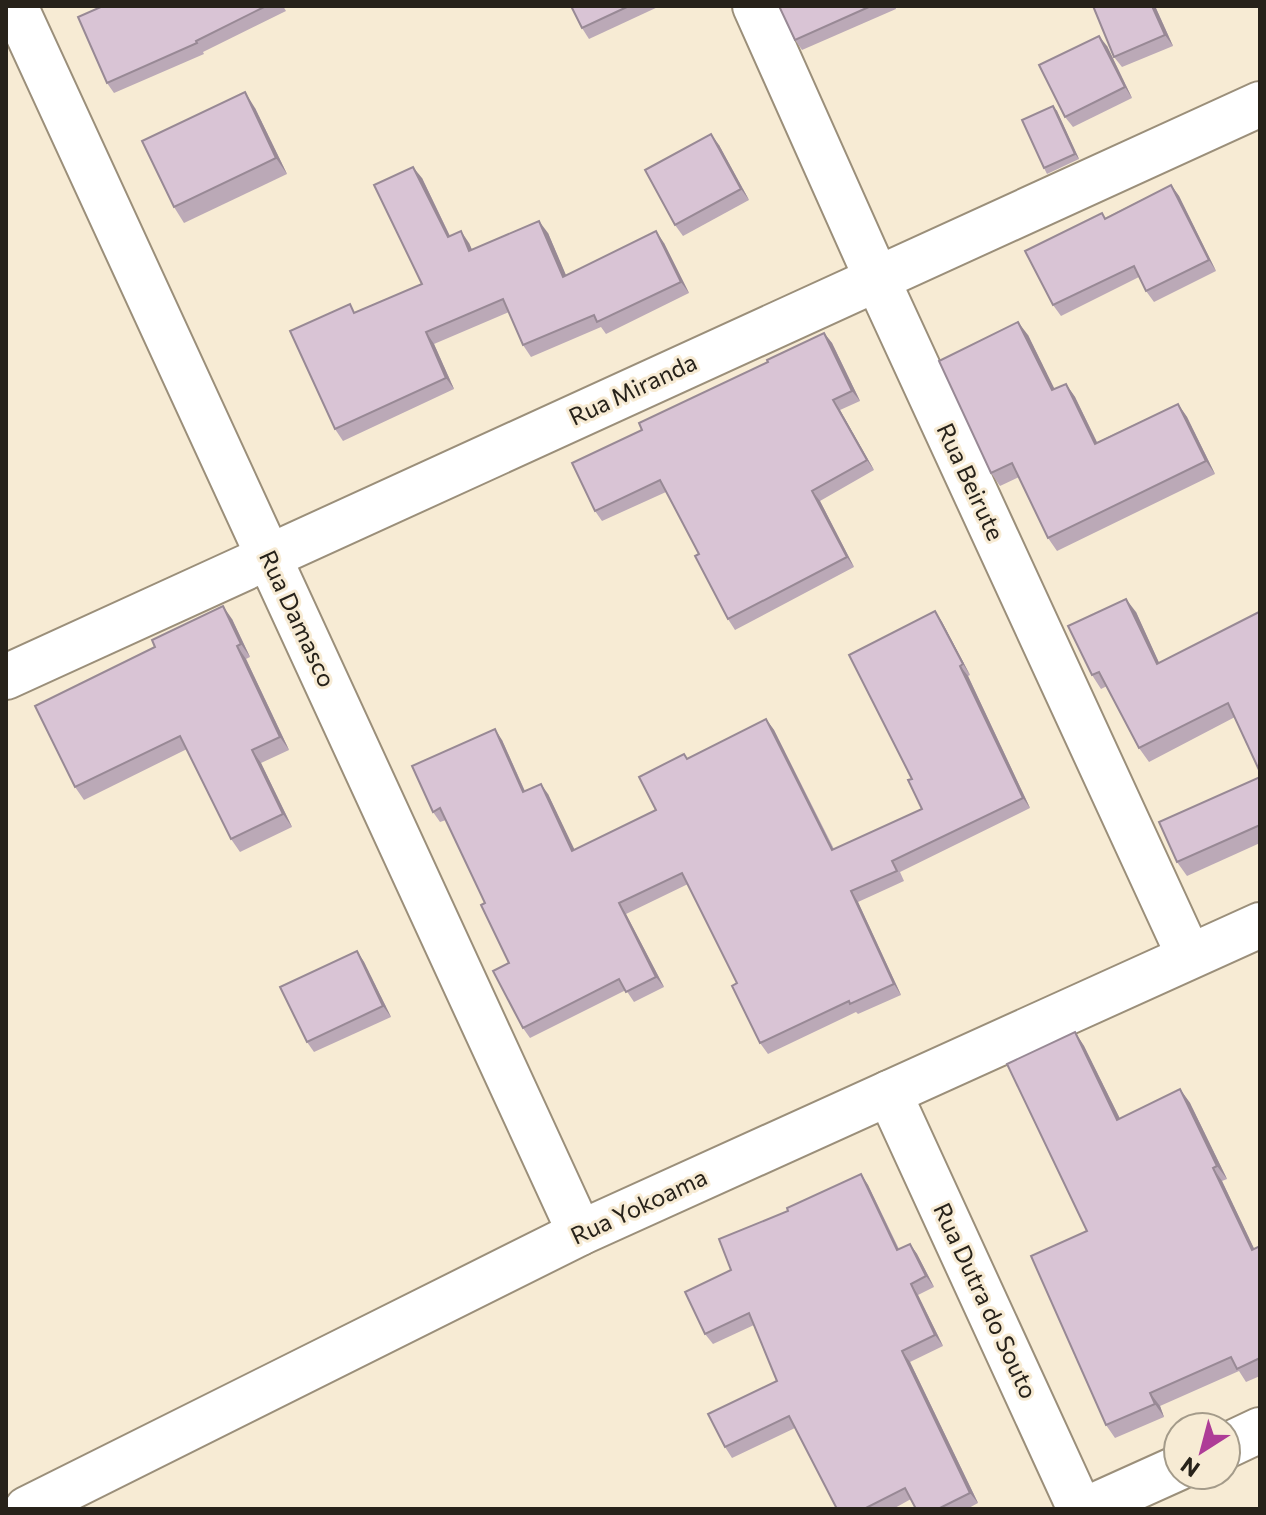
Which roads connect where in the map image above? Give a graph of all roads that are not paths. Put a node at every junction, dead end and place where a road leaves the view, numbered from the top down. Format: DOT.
graph roads {
  1 [pos="15,6"];
  2 [pos="755,6"];
  3 [pos="1260,104"];
  4 [pos="877,279"];
  5 [pos="269,557"];
  6 [pos="6,677"];
  7 [pos="1260,925"];
  8 [pos="1189,956"];
  9 [pos="889,1093"];
  10 [pos="580,1233"];
  11 [pos="1162,1475"];
  12 [pos="27,1509"];
  13 [pos="1080,1509"];
  14 [pos="1087,1509"];
  1 -- 5 [label="street, Rua Damasco"];
  2 -- 4 [label="street, Rua Beirute"];
  3 -- 4 [label="street, Rua Miranda"];
  4 -- 5 [label="street, Rua Miranda"];
  4 -- 8 [label="street, Rua Beirute"];
  5 -- 6 [label="street, Rua Miranda"];
  5 -- 10 [label="street, Rua Damasco"];
  7 -- 8 [label="street, Rua Yokoama"];
  8 -- 9 [label="street, Rua Yokoama"];
  9 -- 10 [label="street, Rua Yokoama"];
  9 -- 13 [label="street, Rua Dutra do Souto"];
  10 -- 12 [label="street, Rua Yokoama"];
  11 -- 14 [label="street"];
}
